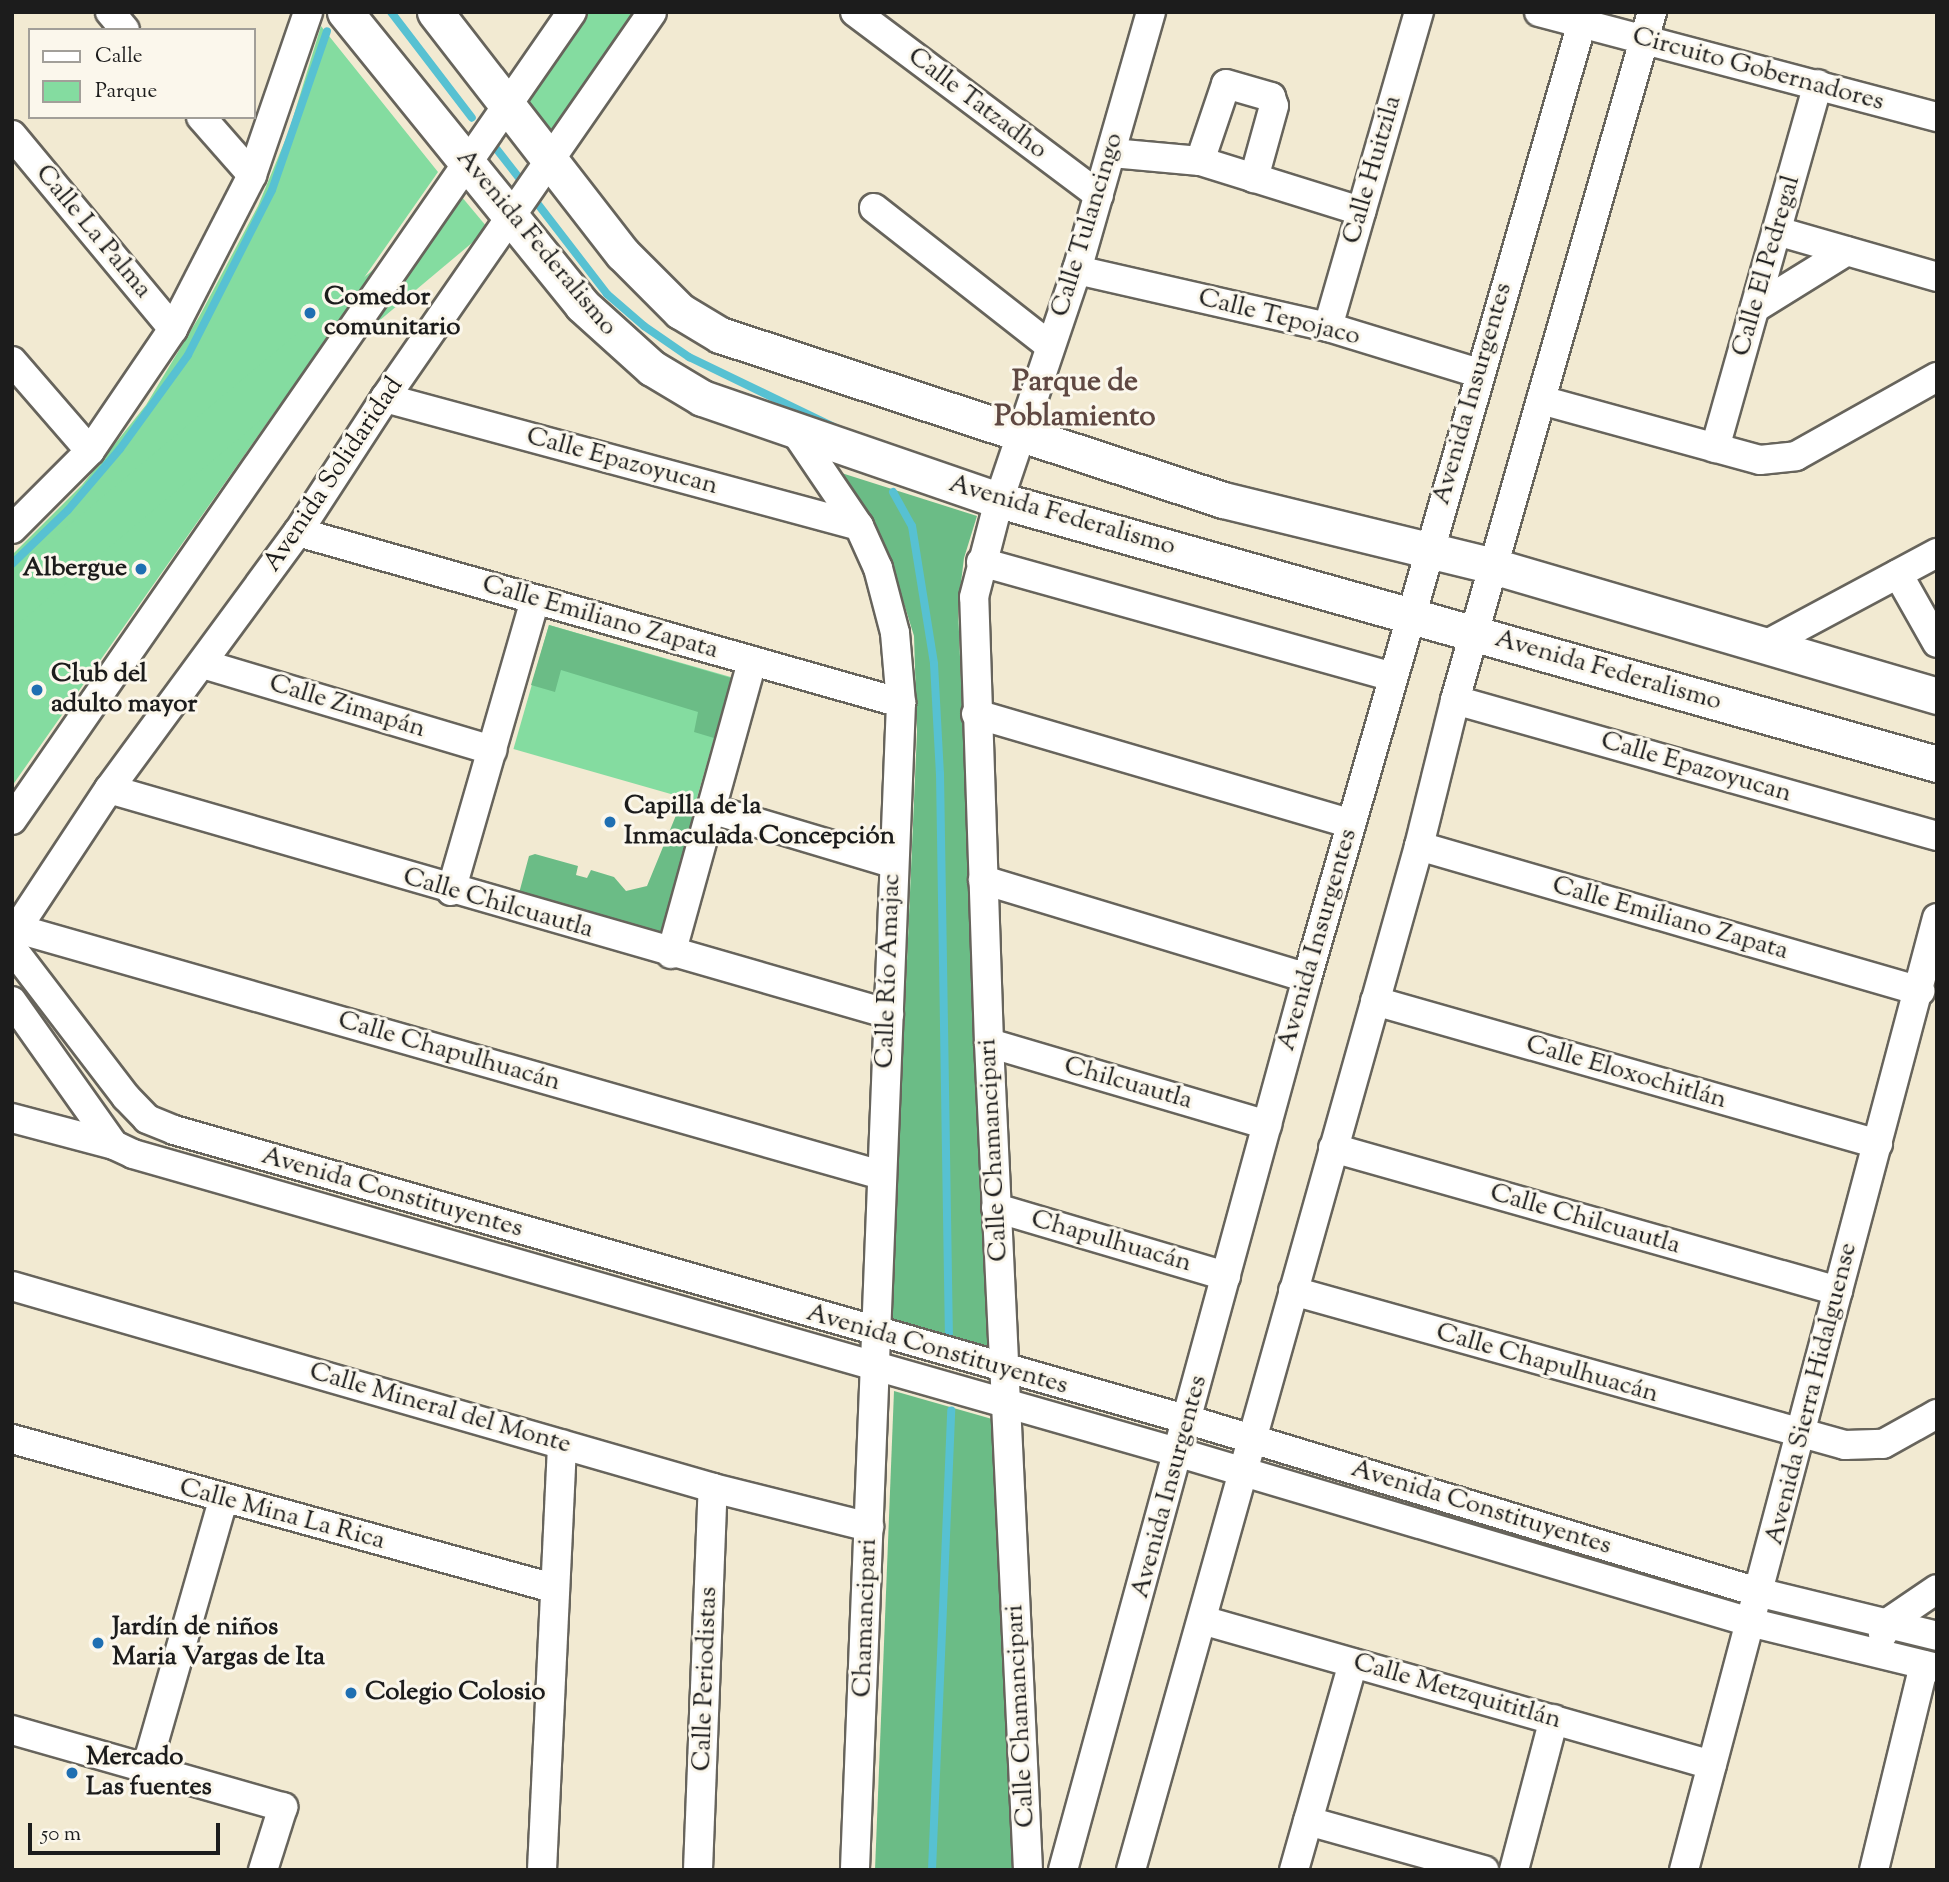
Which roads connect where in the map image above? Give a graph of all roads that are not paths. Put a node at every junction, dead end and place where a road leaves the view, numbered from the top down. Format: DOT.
graph roads {
  1 [pos="110,12"];
  2 [pos="308,12"];
  3 [pos="345,12"];
  4 [pos="435,12"];
  5 [pos="572,12"];
  6 [pos="652,12"];
  7 [pos="855,12"];
  8 [pos="1151,12"];
  9 [pos="1419,12"];
  10 [pos="1539,12"];
  11 [pos="1583,18"];
  12 [pos="1648,26"];
  13 [pos="123,28"];
  14 [pos="1818,84"];
  15 [pos="509,105"];
  16 [pos="1937,117"];
  17 [pos="203,119"];
  18 [pos="12,135"];
  19 [pos="1112,153"];
  20 [pos="551,160"];
  21 [pos="1200,161"];
  22 [pos="470,164"];
  23 [pos="252,175"];
  24 [pos="1254,178"];
  25 [pos="1099,195"];
  26 [pos="874,208"];
  27 [pos="1361,211"];
  28 [pos="512,217"];
  29 [pos="1777,231"];
  30 [pos="1847,251"];
  31 [pos="1077,270"];
  32 [pos="1937,277"];
  33 [pos="1755,308"];
  34 [pos="1328,327"];
  35 [pos="173,329"];
  36 [pos="1050,346"];
  37 [pos="12,361"];
  38 [pos="1478,373"];
  39 [pos="1937,377"];
  40 [pos="385,398"];
  41 [pos="1541,400"];
  42 [pos="796,433"];
  43 [pos="1020,436"];
  44 [pos="1715,448"];
  45 [pos="90,451"];
  46 [pos="999,500"];
  47 [pos="859,526"];
  48 [pos="12,529"];
  49 [pos="298,532"];
  50 [pos="1428,550"];
  51 [pos="1937,553"];
  52 [pos="981,562"];
  53 [pos="1493,566"];
  54 [pos="1898,574"];
  55 [pos="535,600"];
  56 [pos="1410,615"];
  57 [pos="1474,633"];
  58 [pos="1937,643"];
  59 [pos="1767,644"];
  60 [pos="752,661"];
  61 [pos="203,664"];
  62 [pos="1392,677"];
  63 [pos="1937,696"];
  64 [pos="1455,700"];
  65 [pos="901,703"];
  66 [pos="976,714"];
  67 [pos="492,750"];
  68 [pos="1937,764"];
  69 [pos="109,789"];
  70 [pos="711,809"];
  71 [pos="12,820"];
  72 [pos="1351,824"];
  73 [pos="1937,836"];
  74 [pos="1419,846"];
  75 [pos="892,863"];
  76 [pos="983,880"];
  77 [pos="451,891"];
  78 [pos="1937,918"];
  79 [pos="14,938"];
  80 [pos="1933,953"];
  81 [pos="671,954"];
  82 [pos="1307,978"];
  83 [pos="1920,991"];
  84 [pos="1375,1001"];
  85 [pos="12,1002"];
  86 [pos="889,1014"];
  87 [pos="989,1043"];
  88 [pos="12,1118"];
  89 [pos="1267,1125"];
  90 [pos="1878,1144"];
  91 [pos="114,1145"];
  92 [pos="1333,1148"];
  93 [pos="881,1175"];
  94 [pos="996,1208"];
  95 [pos="480,1219"];
  96 [pos="470,1251"];
  97 [pos="1226,1276"];
  98 [pos="12,1286"];
  99 [pos="1293,1291"];
  100 [pos="1838,1291"];
  101 [pos="876,1333"];
  102 [pos="875,1366"];
  103 [pos="1003,1369"];
  104 [pos="1005,1403"];
  105 [pos="1937,1414"];
  106 [pos="1189,1420"];
  107 [pos="1801,1436"];
  108 [pos="12,1439"];
  109 [pos="1252,1439"];
  110 [pos="562,1444"];
  111 [pos="1180,1453"];
  112 [pos="1243,1472"];
  113 [pos="713,1488"];
  114 [pos="223,1500"];
  115 [pos="869,1527"];
  116 [pos="553,1588"];
  117 [pos="1937,1589"];
  118 [pos="1761,1592"];
  119 [pos="1202,1620"];
  120 [pos="1753,1623"];
  121 [pos="1887,1623"];
  122 [pos="1937,1636"];
  123 [pos="1875,1653"];
  124 [pos="1353,1663"];
  125 [pos="1931,1667"];
  126 [pos="1554,1719"];
  127 [pos="12,1730"];
  128 [pos="1712,1765"];
  129 [pos="146,1769"];
  130 [pos="1308,1821"];
  131 [pos="263,1870"];
  132 [pos="542,1870"];
  133 [pos="698,1870"];
  134 [pos="855,1870"];
  135 [pos="1028,1870"];
  136 [pos="1063,1870"];
  137 [pos="1131,1870"];
  138 [pos="1294,1870"];
  139 [pos="1484,1870"];
  140 [pos="1514,1870"];
  141 [pos="1684,1870"];
  142 [pos="1874,1870"];
  1 -- 13 [label="street"];
  2 -- 23 [label="street"];
  3 -- 22 [label="main road, Avenida Federalismo"];
  4 -- 15 [label="main road"];
  5 -- 15 [label="street"];
  6 -- 20 [label="street, Avenida Solidaridad"];
  7 -- 25 [label="street, Calle Tatzadho"];
  8 -- 19 [label="street, Calle Tulancingo"];
  9 -- 27 [label="street, Calle Huitzila"];
  10 -- 11 [label="street, Circuito Gobernadores"];
  11 -- 12 [label="street, Circuito Gobernadores"];
  11 -- 38 [label="street, Avenida Insurgentes"];
  12 -- 14 [label="street, Circuito Gobernadores"];
  12 -- 41 [label="street"];
  14 -- 16 [label="street, Circuito Gobernadores"];
  14 -- 29 [label="street, Calle El Pedregal"];
  15 -- 20 [label="main road"];
  15 -- 22 [label="street"];
  17 -- 23 [label="street"];
  18 -- 35 [label="street, Calle La Palma"];
  19 -- 21 [label="street"];
  19 -- 25 [label="street, Calle Tulancingo"];
  20 -- 28 [label="street, Avenida Solidaridad"];
  20 -- 43 [label="main road"];
  21 -- 24 [label="street"];
  21 -- 24 [label="street"];
  22 -- 28 [label="main road, Avenida Federalismo"];
  22 -- 71 [label="street"];
  23 -- 35 [label="street"];
  24 -- 27 [label="street"];
  25 -- 31 [label="street, Calle Tulancingo"];
  26 -- 36 [label="street"];
  27 -- 34 [label="street, Calle Huitzila"];
  28 -- 40 [label="street, Avenida Solidaridad"];
  28 -- 42 [label="main road, Avenida Federalismo"];
  29 -- 30 [label="street"];
  29 -- 33 [label="street, Calle El Pedregal"];
  30 -- 32 [label="street"];
  30 -- 33 [label="street"];
  31 -- 34 [label="street, Calle Tepojaco"];
  31 -- 36 [label="street, Calle Tulancingo"];
  33 -- 44 [label="street, Calle El Pedregal"];
  34 -- 38 [label="street, Calle Tepojaco"];
  35 -- 45 [label="street"];
  36 -- 43 [label="street, Calle Tulancingo"];
  37 -- 45 [label="street"];
  38 -- 50 [label="street, Avenida Insurgentes"];
  39 -- 44 [label="street"];
  40 -- 47 [label="street, Calle Epazoyucan"];
  40 -- 49 [label="street, Avenida Solidaridad"];
  41 -- 44 [label="street"];
  41 -- 53 [label="street"];
  42 -- 46 [label="main road, Avenida Federalismo"];
  42 -- 47 [label="street, Calle Río Amajac"];
  43 -- 46 [label="street, Calle Chamancipari"];
  43 -- 50 [label="main road"];
  45 -- 48 [label="street"];
  46 -- 52 [label="street, Calle Chamancipari"];
  46 -- 56 [label="main road, Avenida Federalismo"];
  47 -- 65 [label="street, Calle Río Amajac"];
  49 -- 55 [label="street, Calle Emiliano Zapata"];
  49 -- 61 [label="street, Avenida Solidaridad"];
  50 -- 53 [label="main road"];
  50 -- 56 [label="street, Avenida Insurgentes"];
  51 -- 54 [label="street"];
  52 -- 62 [label="street"];
  52 -- 66 [label="street, Calle Chamancipari"];
  53 -- 57 [label="street"];
  53 -- 59 [label="main road"];
  54 -- 58 [label="street"];
  54 -- 59 [label="street"];
  55 -- 60 [label="street, Calle Emiliano Zapata"];
  55 -- 67 [label="street"];
  56 -- 57 [label="main road, Avenida Federalismo"];
  56 -- 62 [label="street, Avenida Insurgentes"];
  57 -- 64 [label="street"];
  57 -- 68 [label="main road, Avenida Federalismo"];
  59 -- 63 [label="main road"];
  60 -- 65 [label="street, Calle Emiliano Zapata"];
  60 -- 70 [label="street"];
  61 -- 67 [label="street, Calle Zimapán"];
  61 -- 69 [label="street, Avenida Solidaridad"];
  62 -- 72 [label="street, Avenida Insurgentes"];
  64 -- 73 [label="street, Calle Epazoyucan"];
  64 -- 74 [label="street"];
  65 -- 75 [label="street, Calle Río Amajac"];
  66 -- 72 [label="street"];
  66 -- 76 [label="street, Calle Chamancipari"];
  67 -- 77 [label="street"];
  69 -- 77 [label="street, Calle Chilcuautla"];
  69 -- 79 [label="street, Avenida Solidaridad"];
  70 -- 75 [label="street"];
  70 -- 81 [label="street"];
  72 -- 82 [label="street, Avenida Insurgentes"];
  74 -- 83 [label="street, Calle Emiliano Zapata"];
  74 -- 84 [label="street"];
  75 -- 86 [label="street, Calle Río Amajac"];
  76 -- 82 [label="street"];
  76 -- 87 [label="street, Calle Chamancipari"];
  77 -- 81 [label="street, Calle Chilcuautla"];
  78 -- 80 [label="street, Avenida Sierra Hidalguense"];
  79 -- 93 [label="street, Calle Chapulhuacán"];
  79 -- 95 [label="street, Avenida Constituyentes"];
  80 -- 83 [label="street, Avenida Sierra Hidalguense"];
  81 -- 86 [label="street, Calle Chilcuautla"];
  82 -- 89 [label="street, Avenida Insurgentes"];
  83 -- 90 [label="street, Avenida Sierra Hidalguense"];
  84 -- 90 [label="street, Calle Eloxochitlán"];
  84 -- 92 [label="street"];
  85 -- 91 [label="street"];
  86 -- 93 [label="street, Calle Río Amajac"];
  87 -- 89 [label="street, Chilcuautla"];
  87 -- 94 [label="street, Calle Chamancipari"];
  88 -- 91 [label="street, Avenida Constituyentes"];
  89 -- 97 [label="street, Avenida Insurgentes"];
  90 -- 100 [label="street, Avenida Sierra Hidalguense"];
  91 -- 96 [label="street, Avenida Constituyentes"];
  92 -- 99 [label="street"];
  92 -- 100 [label="street, Calle Chilcuautla"];
  93 -- 101 [label="street, Calle Río Amajac"];
  94 -- 97 [label="street, Chapulhuacán"];
  94 -- 103 [label="street, Calle Chamancipari"];
  95 -- 96 [label="street"];
  95 -- 101 [label="street, Avenida Constituyentes"];
  96 -- 102 [label="street, Avenida Constituyentes"];
  97 -- 106 [label="street, Avenida Insurgentes"];
  98 -- 110 [label="street, Calle Mineral del Monte"];
  99 -- 107 [label="street, Calle Chapulhuacán"];
  99 -- 109 [label="street"];
  100 -- 107 [label="street, Avenida Sierra Hidalguense"];
  101 -- 102 [label="street, Calle Río Amajac"];
  101 -- 103 [label="street, Avenida Constituyentes"];
  102 -- 104 [label="street, Avenida Constituyentes"];
  102 -- 115 [label="street, Chamancipari"];
  103 -- 104 [label="street, Calle Chamancipari"];
  103 -- 106 [label="street, Avenida Constituyentes"];
  104 -- 111 [label="street, Avenida Constituyentes"];
  104 -- 135 [label="street, Calle Chamancipari"];
  105 -- 107 [label="street, Calle Chapulhuacán"];
  106 -- 109 [label="street, Avenida Constituyentes"];
  106 -- 111 [label="street, Avenida Insurgentes"];
  107 -- 118 [label="street, Avenida Sierra Hidalguense"];
  108 -- 114 [label="street, Calle Mina La Rica"];
  109 -- 112 [label="street"];
  109 -- 118 [label="street, Avenida Constituyentes"];
  110 -- 113 [label="street, Calle Mineral del Monte"];
  110 -- 116 [label="street"];
  111 -- 112 [label="street, Avenida Constituyentes"];
  111 -- 136 [label="street, Avenida Insurgentes"];
  112 -- 119 [label="street"];
  112 -- 120 [label="street, Avenida Constituyentes"];
  113 -- 115 [label="street, Calle Mineral del Monte"];
  113 -- 133 [label="street, Calle Periodistas"];
  114 -- 116 [label="street, Calle Mina La Rica"];
  114 -- 129 [label="street"];
  115 -- 134 [label="street, Chamancipari"];
  116 -- 132 [label="street"];
  117 -- 121 [label="street"];
  118 -- 120 [label="street, Avenida Sierra Hidalguense"];
  118 -- 121 [label="street, Avenida Constituyentes"];
  119 -- 124 [label="street, Calle Metzquititlán"];
  119 -- 137 [label="street"];
  120 -- 123 [label="street, Avenida Constituyentes"];
  120 -- 128 [label="street, Avenida Sierra Hidalguense"];
  121 -- 122 [label="street, Avenida Constituyentes"];
  121 -- 123 [label="street"];
  123 -- 125 [label="street, Avenida Constituyentes"];
  124 -- 126 [label="street, Calle Metzquititlán"];
  124 -- 130 [label="street"];
  125 -- 142 [label="street"];
  126 -- 128 [label="street, Calle Metzquititlán"];
  126 -- 140 [label="street"];
  127 -- 129 [label="street"];
  128 -- 141 [label="street, Avenida Sierra Hidalguense"];
  129 -- 131 [label="street"];
  130 -- 138 [label="street"];
  130 -- 139 [label="street"];
}
